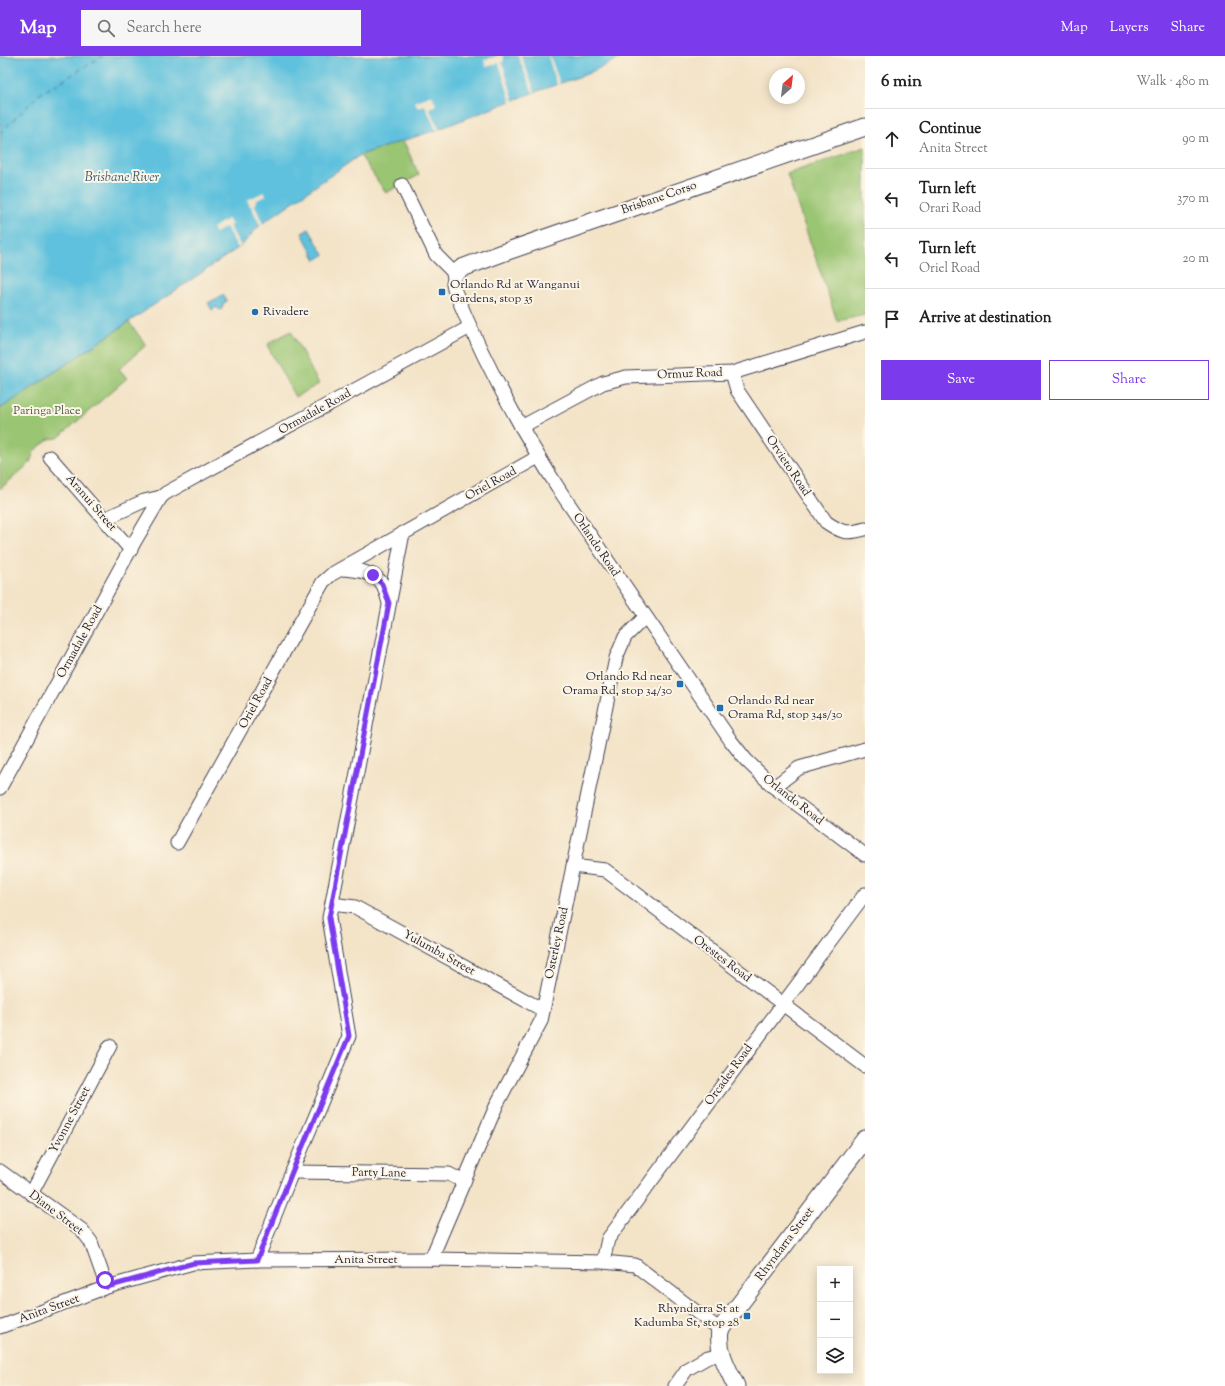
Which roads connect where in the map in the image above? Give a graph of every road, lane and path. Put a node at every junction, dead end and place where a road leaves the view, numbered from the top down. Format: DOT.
graph roads {
  1 [pos="865,127"];
  2 [pos="402,185"];
  3 [pos="455,274"];
  4 [pos="470,328"];
  5 [pos="865,332"];
  6 [pos="732,373"];
  7 [pos="521,427"];
  8 [pos="50,457"];
  9 [pos="538,457"];
  10 [pos="161,497"];
  11 [pos="104,519"];
  12 [pos="865,529"];
  13 [pos="404,533"];
  14 [pos="131,550"];
  15 [pos="341,569"];
  16 [pos="389,603"];
  17 [pos="645,617"];
  18 [pos="865,749"];
  19 [pos="774,787"];
  20 [pos="0,788"];
  21 [pos="177,843"];
  22 [pos="865,855"];
  23 [pos="573,866"];
  24 [pos="865,894"];
  25 [pos="332,904"];
  26 [pos="782,1004"];
  27 [pos="543,1010"];
  28 [pos="110,1046"];
  29 [pos="865,1066"];
  30 [pos="865,1139"];
  31 [pos="0,1171"];
  32 [pos="292,1172"];
  33 [pos="464,1182"];
  34 [pos="30,1194"];
  35 [pos="431,1259"];
  36 [pos="257,1260"];
  37 [pos="603,1262"];
  38 [pos="107,1287"];
  39 [pos="0,1327"];
  40 [pos="720,1330"];
  41 [pos="722,1354"];
  42 [pos="675,1386"];
  43 [pos="736,1386"];
  1 -- 3 [label="street, Brisbane Corso"];
  2 -- 3 [label="street"];
  3 -- 4 [label="street, Orlando Road"];
  4 -- 7 [label="street, Orlando Road"];
  4 -- 10 [label="street, Ormadale Road"];
  5 -- 6 [label="street, Ormuz Road"];
  6 -- 7 [label="street, Ormuz Road"];
  6 -- 12 [label="street, Orvieto Road"];
  7 -- 9 [label="street, Orlando Road"];
  8 -- 11 [label="street, Aranui Street"];
  9 -- 13 [label="street, Oriel Road"];
  9 -- 17 [label="street, Orlando Road"];
  10 -- 11 [label="street, Ormadale Road"];
  10 -- 14 [label="street, Ormadale Road"];
  11 -- 14 [label="street, Aranui Street"];
  13 -- 15 [label="street, Oriel Road"];
  13 -- 16 [label="street"];
  14 -- 20 [label="street, Ormadale Road"];
  15 -- 16 [label="street"];
  15 -- 21 [label="street, Oriel Road"];
  16 -- 25 [label="street"];
  17 -- 19 [label="street, Orlando Road"];
  17 -- 23 [label="street, Osterley Road"];
  18 -- 19 [label="street"];
  19 -- 22 [label="street, Orlando Road"];
  23 -- 26 [label="street, Orestes Road"];
  23 -- 27 [label="street, Osterley Road"];
  24 -- 26 [label="street, Orcades Road"];
  25 -- 27 [label="street, Yulumba Street"];
  25 -- 32 [label="street"];
  26 -- 29 [label="street, Orestes Road"];
  26 -- 37 [label="street, Orcades Road"];
  27 -- 33 [label="street, Osterley Road"];
  28 -- 34 [label="street, Yvonne Street"];
  30 -- 40 [label="street, Rhyndarra Street"];
  31 -- 34 [label="street, Diane Street"];
  32 -- 33 [label="street, Party Lane"];
  32 -- 36 [label="street"];
  33 -- 35 [label="street, Osterley Road"];
  34 -- 38 [label="street, Diane Street"];
  35 -- 36 [label="street, Anita Street"];
  35 -- 37 [label="street, Anita Street"];
  36 -- 38 [label="street, Anita Street"];
  37 -- 40 [label="street, Anita Street"];
  38 -- 39 [label="street, Anita Street"];
  40 -- 41 [label="street"];
  41 -- 42 [label="street"];
  41 -- 43 [label="street"];
}
